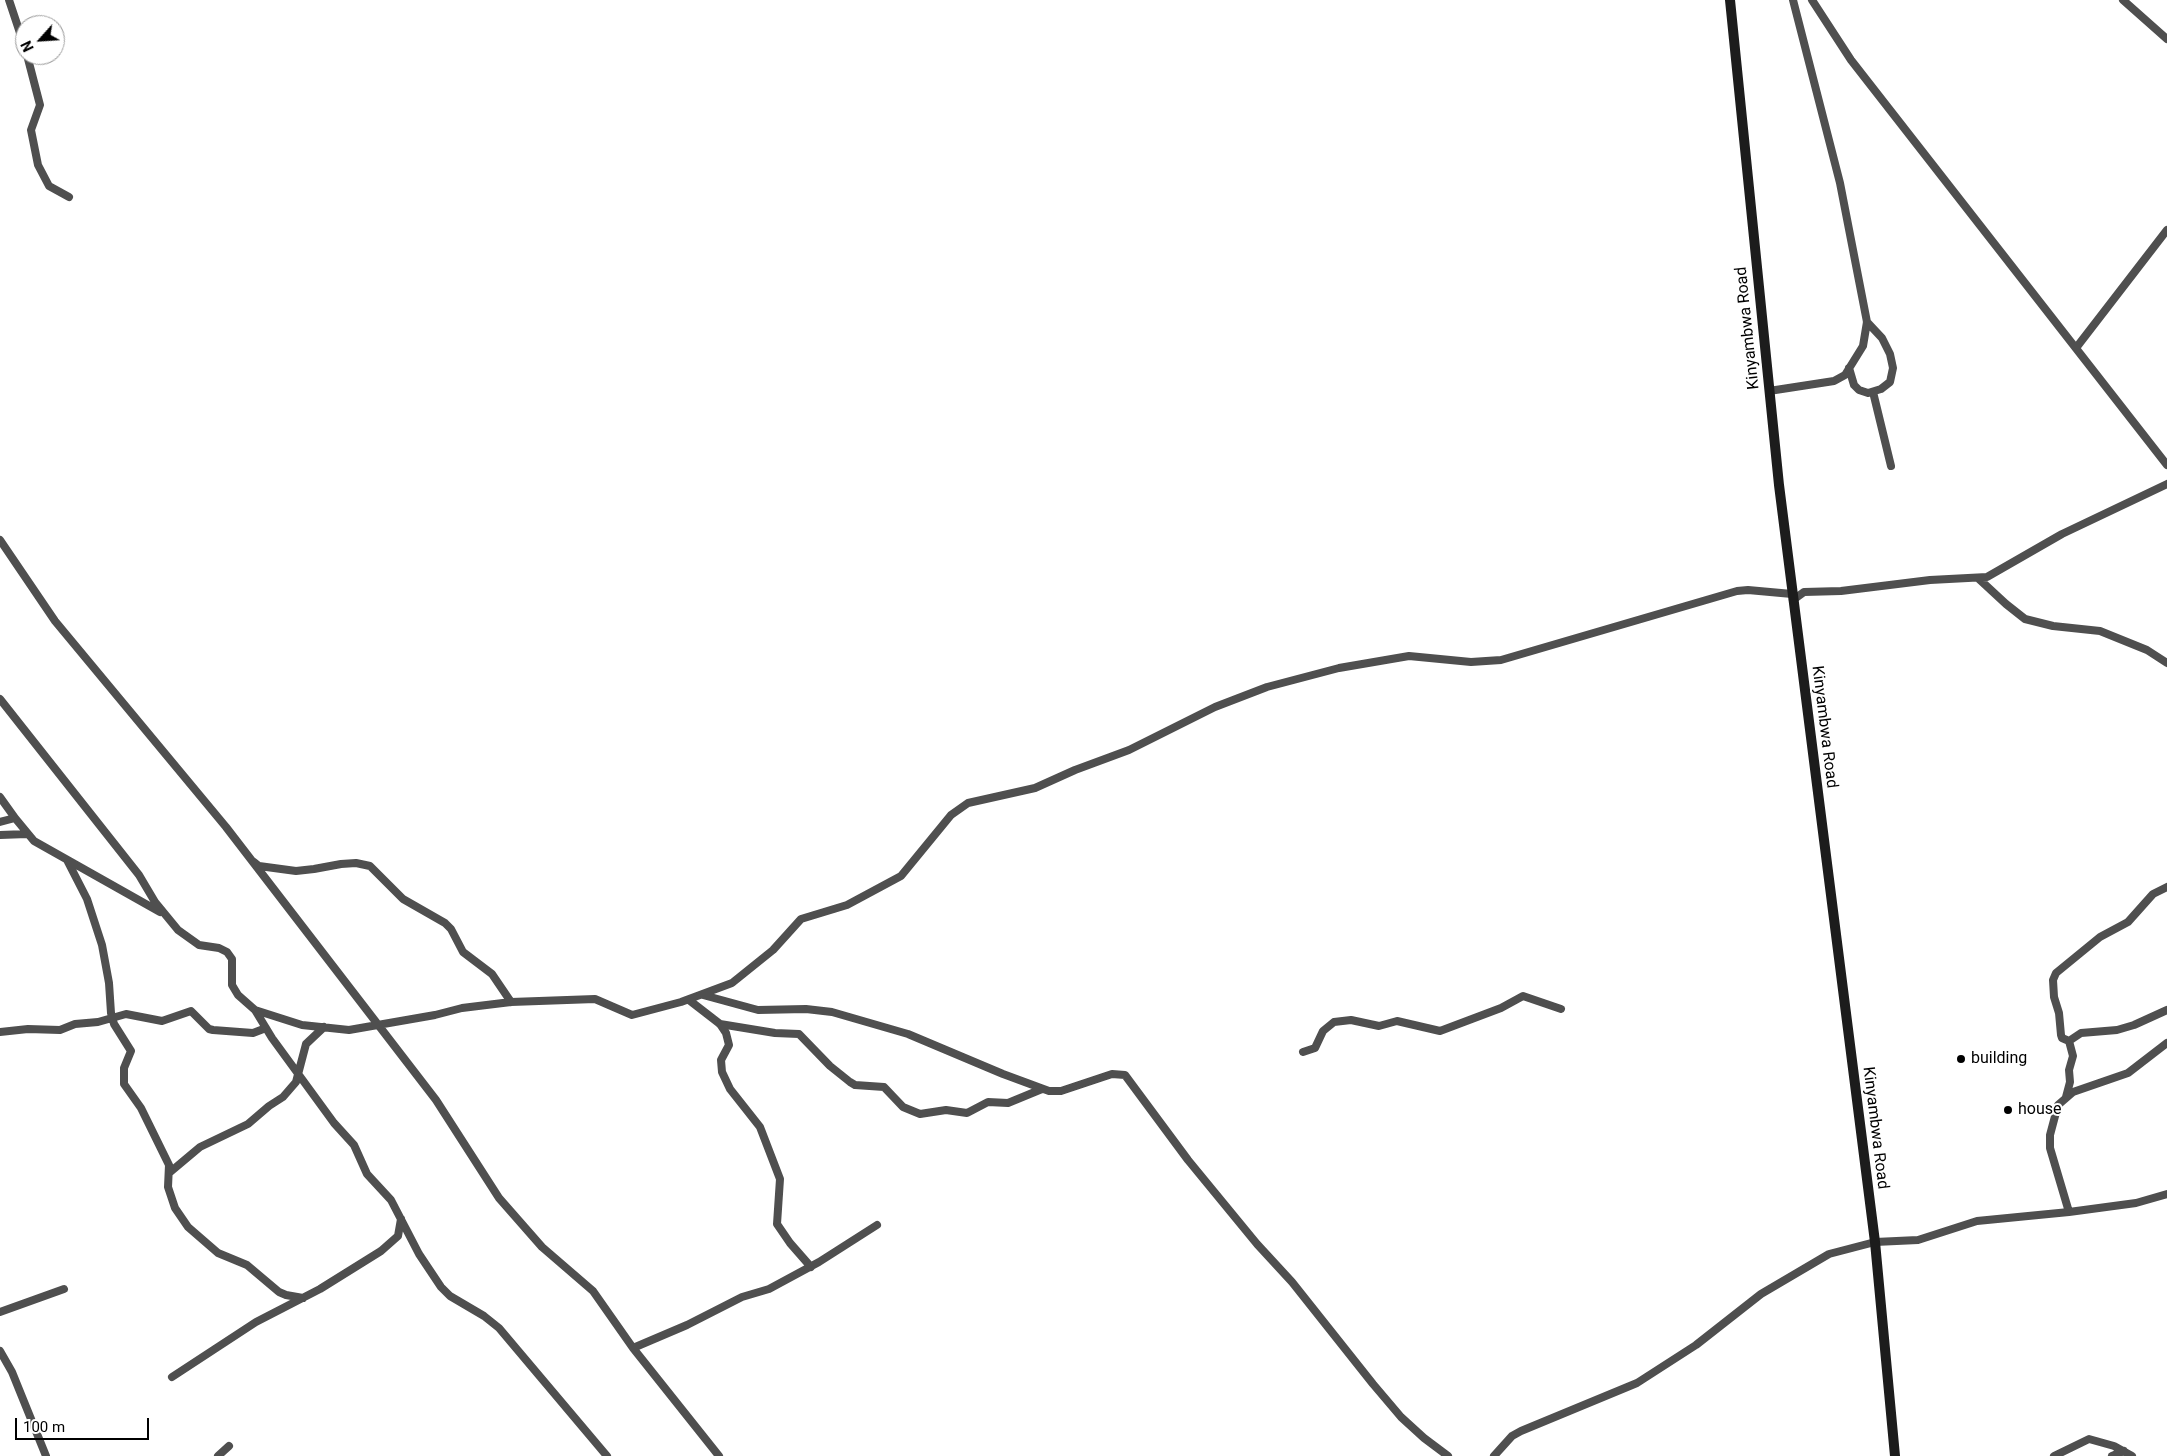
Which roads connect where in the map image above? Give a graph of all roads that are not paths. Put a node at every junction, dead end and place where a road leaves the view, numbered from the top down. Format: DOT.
graph roads {
  1 [pos="9,0"];
  2 [pos="1730,0"];
  3 [pos="1793,0"];
  4 [pos="1812,0"];
  5 [pos="2123,0"];
  6 [pos="15,18"];
  7 [pos="2167,39"];
  8 [pos="30,65"];
  9 [pos="69,197"];
  10 [pos="2167,230"];
  11 [pos="1867,322"];
  12 [pos="2076,348"];
  13 [pos="1849,368"];
  14 [pos="1769,391"];
  15 [pos="1873,392"];
  16 [pos="2167,465"];
  17 [pos="1891,466"];
  18 [pos="2167,484"];
  19 [pos="0,540"];
  20 [pos="1979,579"];
  21 [pos="1793,597"];
  22 [pos="2167,663"];
  23 [pos="0,699"];
  24 [pos="0,797"];
  25 [pos="15,818"];
  26 [pos="0,822"];
  27 [pos="28,834"];
  28 [pos="0,835"];
  29 [pos="67,860"];
  30 [pos="252,861"];
  31 [pos="2167,887"];
  32 [pos="164,914"];
  33 [pos="703,995"];
  34 [pos="689,1000"];
  35 [pos="511,1002"];
  36 [pos="1561,1009"];
  37 [pos="255,1010"];
  38 [pos="2167,1010"];
  39 [pos="112,1018"];
  40 [pos="720,1024"];
  41 [pos="379,1026"];
  42 [pos="324,1027"];
  43 [pos="266,1028"];
  44 [pos="0,1032"];
  45 [pos="2069,1041"];
  46 [pos="2167,1043"];
  47 [pos="1303,1052"];
  48 [pos="299,1074"];
  49 [pos="1042,1089"];
  50 [pos="2066,1098"];
  51 [pos="169,1173"];
  52 [pos="2167,1194"];
  53 [pos="2069,1212"];
  54 [pos="401,1219"];
  55 [pos="876,1225"];
  56 [pos="1875,1242"];
  57 [pos="811,1267"];
  58 [pos="64,1289"];
  59 [pos="303,1298"];
  60 [pos="0,1312"];
  61 [pos="632,1348"];
  62 [pos="0,1351"];
  63 [pos="172,1377"];
  64 [pos="229,1446"];
  65 [pos="2124,1451"];
  66 [pos="46,1456"];
  67 [pos="218,1456"];
  68 [pos="607,1456"];
  69 [pos="719,1456"];
  70 [pos="1448,1456"];
  71 [pos="1494,1456"];
  72 [pos="1896,1456"];
  73 [pos="2054,1456"];
  74 [pos="2112,1456"];
  75 [pos="2132,1456"];
  1 -- 6 [label="street"];
  2 -- 14 [label="street, Kinyambwa Road"];
  3 -- 11 [label="street"];
  4 -- 12 [label="street"];
  5 -- 7 [label="street"];
  8 -- 9 [label="street"];
  10 -- 12 [label="street"];
  11 -- 13 [label="street"];
  11 -- 15 [label="street"];
  12 -- 16 [label="street"];
  13 -- 14 [label="street"];
  13 -- 15 [label="street"];
  14 -- 21 [label="street, Kinyambwa Road"];
  15 -- 17 [label="street"];
  18 -- 20 [label="street"];
  19 -- 30 [label="street"];
  20 -- 21 [label="street"];
  20 -- 22 [label="street"];
  21 -- 33 [label="street"];
  21 -- 56 [label="street, Kinyambwa Road"];
  23 -- 32 [label="street"];
  24 -- 25 [label="street"];
  25 -- 26 [label="street"];
  25 -- 27 [label="street"];
  27 -- 28 [label="street"];
  27 -- 29 [label="street"];
  29 -- 32 [label="street"];
  29 -- 39 [label="street"];
  30 -- 35 [label="street"];
  30 -- 41 [label="street"];
  31 -- 45 [label="street"];
  32 -- 37 [label="street"];
  33 -- 34 [label="street"];
  33 -- 49 [label="street"];
  34 -- 35 [label="street"];
  34 -- 40 [label="street"];
  35 -- 41 [label="street"];
  36 -- 47 [label="street"];
  37 -- 42 [label="street"];
  37 -- 43 [label="street"];
  38 -- 45 [label="street"];
  39 -- 43 [label="street"];
  39 -- 44 [label="street"];
  39 -- 51 [label="street"];
  40 -- 49 [label="street"];
  40 -- 57 [label="street"];
  41 -- 42 [label="street"];
  41 -- 61 [label="street"];
  42 -- 48 [label="street"];
  43 -- 48 [label="street"];
  45 -- 50 [label="street"];
  46 -- 50 [label="street"];
  48 -- 51 [label="street"];
  48 -- 54 [label="street"];
  49 -- 70 [label="street"];
  50 -- 53 [label="street"];
  51 -- 59 [label="street"];
  52 -- 53 [label="street"];
  53 -- 56 [label="street"];
  54 -- 59 [label="street"];
  54 -- 68 [label="street"];
  55 -- 57 [label="street"];
  56 -- 71 [label="street"];
  56 -- 72 [label="street, Kinyambwa Road"];
  57 -- 61 [label="street"];
  58 -- 60 [label="street"];
  59 -- 63 [label="street"];
  61 -- 69 [label="street"];
  62 -- 66 [label="street"];
  64 -- 67 [label="street"];
  65 -- 73 [label="street"];
  65 -- 74 [label="street"];
  65 -- 75 [label="street"];
}
